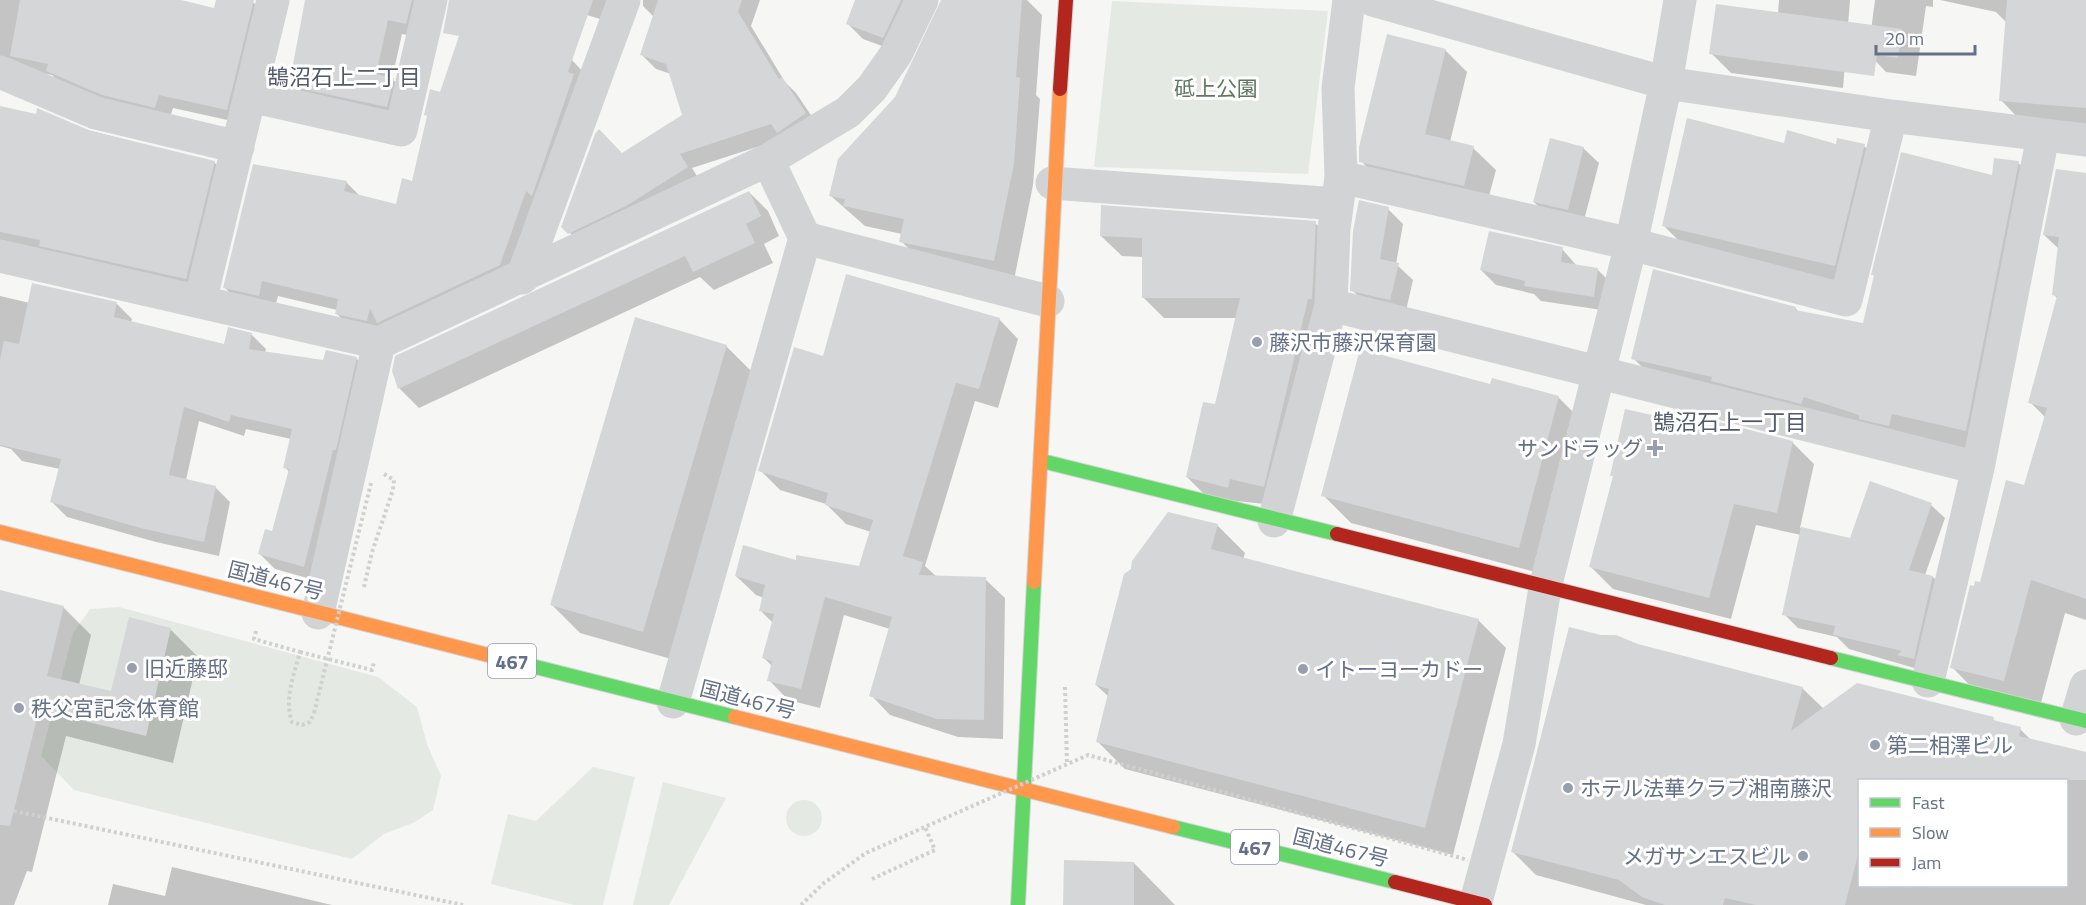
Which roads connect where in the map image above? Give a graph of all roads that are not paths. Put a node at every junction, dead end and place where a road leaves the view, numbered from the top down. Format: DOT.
graph roads {
  1 [pos="273,0"];
  2 [pos="431,0"];
  3 [pos="624,0"];
  4 [pos="922,0"];
  5 [pos="1066,0"];
  6 [pos="1349,0"];
  7 [pos="1373,0"];
  8 [pos="1680,0"];
  9 [pos="0,72"];
  10 [pos="1666,83"];
  11 [pos="250,96"];
  12 [pos="1891,116"];
  13 [pos="2043,136"];
  14 [pos="2086,140"];
  15 [pos="238,147"];
  16 [pos="768,160"];
  17 [pos="1052,183"];
  18 [pos="1339,190"];
  19 [pos="805,238"];
  20 [pos="1631,244"];
  21 [pos="0,256"];
  22 [pos="522,278"];
  23 [pos="1048,301"];
  24 [pos="200,302"];
  25 [pos="1331,305"];
  26 [pos="379,343"];
  27 [pos="1598,373"];
  28 [pos="1042,462"];
  29 [pos="1978,468"];
  30 [pos="1274,521"];
  31 [pos="0,532"];
  32 [pos="1545,588"];
  33 [pos="318,613"];
  34 [pos="1928,681"];
  35 [pos="2086,686"];
  36 [pos="673,702"];
  37 [pos="2081,720"];
  38 [pos="1024,789"];
  39 [pos="1479,904"];
  40 [pos="1018,905"];
  1 -- 11 [label="street"];
  2 -- 11 [label="street"];
  3 -- 22 [label="street"];
  4 -- 16 [label="street"];
  5 -- 17 [label="main road"];
  6 -- 18 [label="street"];
  7 -- 10 [label="street"];
  8 -- 10 [label="street"];
  9 -- 15 [label="street"];
  10 -- 12 [label="street"];
  10 -- 20 [label="street"];
  11 -- 15 [label="street"];
  12 -- 13 [label="street"];
  12 -- 20 [label="street"];
  13 -- 14 [label="street"];
  13 -- 29 [label="street"];
  15 -- 24 [label="street"];
  16 -- 19 [label="street"];
  16 -- 22 [label="street"];
  17 -- 18 [label="street"];
  17 -- 23 [label="main road"];
  18 -- 20 [label="street"];
  18 -- 25 [label="street"];
  19 -- 23 [label="street"];
  19 -- 36 [label="street"];
  20 -- 27 [label="street"];
  21 -- 24 [label="street"];
  22 -- 26 [label="street"];
  23 -- 28 [label="main road"];
  24 -- 26 [label="street"];
  25 -- 27 [label="street"];
  25 -- 30 [label="street"];
  26 -- 33 [label="street"];
  27 -- 29 [label="street"];
  27 -- 32 [label="street"];
  28 -- 30 [label="main road"];
  28 -- 38 [label="main road"];
  29 -- 34 [label="street"];
  30 -- 32 [label="main road"];
  31 -- 33 [label="main road, 国道467号 / 467"];
  32 -- 34 [label="main road"];
  32 -- 39 [label="street"];
  33 -- 36 [label="main road, 国道467号 / 467"];
  34 -- 37 [label="main road"];
  35 -- 37 [label="street"];
  36 -- 38 [label="main road, 国道467号 / 467"];
  38 -- 39 [label="main road, 国道467号 / 467"];
  38 -- 40 [label="main road"];
}
